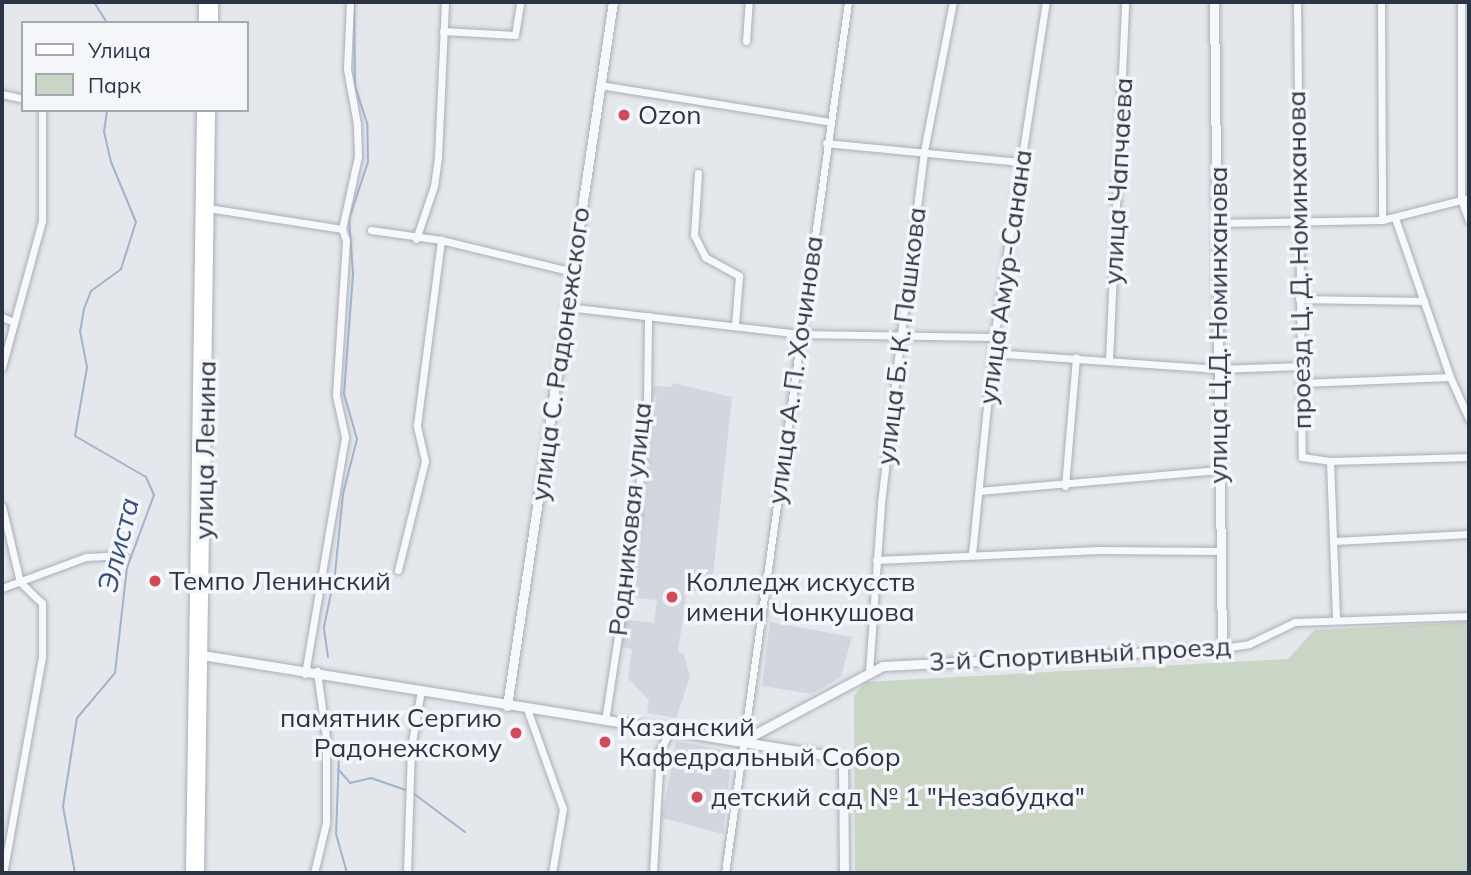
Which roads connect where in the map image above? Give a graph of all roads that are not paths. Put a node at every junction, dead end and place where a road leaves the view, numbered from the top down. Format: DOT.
graph roads {
  1 [pos="204,2"];
  2 [pos="213,2"];
  3 [pos="350,2"];
  4 [pos="445,2"];
  5 [pos="520,2"];
  6 [pos="613,2"];
  7 [pos="749,2"];
  8 [pos="848,2"];
  9 [pos="953,2"];
  10 [pos="1046,2"];
  11 [pos="1125,2"];
  12 [pos="1214,2"];
  13 [pos="1297,2"];
  14 [pos="1381,2"];
  15 [pos="1461,2"];
  16 [pos="204,21"];
  17 [pos="213,21"];
  18 [pos="443,31"];
  19 [pos="746,41"];
  20 [pos="600,85"];
  21 [pos="2,94"];
  22 [pos="21,99"];
  23 [pos="42,112"];
  24 [pos="202,112"];
  25 [pos="211,112"];
  26 [pos="830,122"];
  27 [pos="826,143"];
  28 [pos="924,151"];
  29 [pos="1019,162"];
  30 [pos="698,173"];
  31 [pos="1465,199"];
  32 [pos="208,208"];
  33 [pos="1395,218"];
  34 [pos="1382,220"];
  35 [pos="1469,221"];
  36 [pos="1217,223"];
  37 [pos="1298,224"];
  38 [pos="342,229"];
  39 [pos="371,230"];
  40 [pos="416,239"];
  41 [pos="442,240"];
  42 [pos="573,272"];
  43 [pos="1299,299"];
  44 [pos="1424,301"];
  45 [pos="568,307"];
  46 [pos="648,316"];
  47 [pos="2,317"];
  48 [pos="13,322"];
  49 [pos="735,325"];
  50 [pos="799,334"];
  51 [pos="901,334"];
  52 [pos="993,337"];
  53 [pos="992,353"];
  54 [pos="1076,358"];
  55 [pos="1109,360"];
  56 [pos="2,366"];
  57 [pos="1300,366"];
  58 [pos="1219,369"];
  59 [pos="1450,377"];
  60 [pos="1302,383"];
  61 [pos="1469,419"];
  62 [pos="1469,457"];
  63 [pos="1330,461"];
  64 [pos="1218,470"];
  65 [pos="1065,486"];
  66 [pos="979,491"];
  67 [pos="2,506"];
  68 [pos="1469,534"];
  69 [pos="1334,541"];
  70 [pos="1220,551"];
  71 [pos="972,554"];
  72 [pos="124,555"];
  73 [pos="876,560"];
  74 [pos="398,570"];
  75 [pos="20,582"];
  76 [pos="2,588"];
  77 [pos="1469,616"];
  78 [pos="1336,620"];
  79 [pos="1222,648"];
  80 [pos="198,654"];
  81 [pos="317,671"];
  82 [pos="869,672"];
  83 [pos="305,674"];
  84 [pos="421,690"];
  85 [pos="508,706"];
  86 [pos="527,709"];
  87 [pos="605,721"];
  88 [pos="670,731"];
  89 [pos="746,739"];
  90 [pos="2,873"];
  91 [pos="191,873"];
  92 [pos="199,873"];
  93 [pos="314,873"];
  94 [pos="407,873"];
  95 [pos="552,873"];
  96 [pos="653,873"];
  97 [pos="725,873"];
  98 [pos="844,873"];
  1 -- 16 [label="main road"];
  2 -- 17 [label="main road"];
  3 -- 38 [label="street"];
  4 -- 18 [label="street"];
  5 -- 18 [label="street"];
  6 -- 20 [label="street, улица С. Радонежского"];
  7 -- 19 [label="street"];
  8 -- 26 [label="street, улица А. П. Хочинова"];
  9 -- 28 [label="street, улица Б. К. Пашкова"];
  10 -- 29 [label="street, улица Амур-Санана"];
  11 -- 55 [label="street, улица Чапчаева"];
  12 -- 36 [label="street, улица Ц.Д. Номинханова"];
  13 -- 37 [label="street, проезд Ц. Д. Номинханова"];
  14 -- 34 [label="street"];
  15 -- 31 [label="street"];
  18 -- 40 [label="street"];
  20 -- 26 [label="street"];
  20 -- 42 [label="street, улица С. Радонежского"];
  21 -- 22 [label="street"];
  23 -- 48 [label="street"];
  24 -- 80 [label="main road, улица Ленина"];
  25 -- 32 [label="main road, улица Ленина"];
  26 -- 27 [label="street, улица А. П. Хочинова"];
  27 -- 28 [label="street"];
  27 -- 50 [label="street, улица А. П. Хочинова"];
  28 -- 29 [label="street"];
  28 -- 51 [label="street, улица Б. К. Пашкова"];
  29 -- 52 [label="street, улица Амур-Санана"];
  30 -- 49 [label="street"];
  31 -- 33 [label="street"];
  31 -- 35 [label="street"];
  32 -- 38 [label="street"];
  32 -- 80 [label="main road, улица Ленина"];
  33 -- 34 [label="street"];
  33 -- 44 [label="street"];
  34 -- 37 [label="street"];
  36 -- 37 [label="street"];
  36 -- 58 [label="street, улица Ц.Д. Номинханова"];
  37 -- 43 [label="street, проезд Ц. Д. Номинханова"];
  38 -- 83 [label="street"];
  39 -- 40 [label="street"];
  40 -- 41 [label="street"];
  41 -- 42 [label="street"];
  41 -- 74 [label="street"];
  42 -- 45 [label="street, улица С. Радонежского"];
  43 -- 44 [label="street"];
  43 -- 57 [label="street, проезд Ц. Д. Номинханова"];
  44 -- 59 [label="street"];
  45 -- 46 [label="street"];
  45 -- 85 [label="street, улица С. Радонежского"];
  46 -- 49 [label="street"];
  46 -- 87 [label="street, Родниковая улица"];
  47 -- 48 [label="street"];
  48 -- 56 [label="street"];
  49 -- 50 [label="street"];
  50 -- 51 [label="street"];
  50 -- 89 [label="street, улица А. П. Хочинова"];
  51 -- 52 [label="street"];
  51 -- 73 [label="street, улица Б. К. Пашкова"];
  52 -- 53 [label="street, улица Амур-Санана"];
  53 -- 54 [label="street"];
  53 -- 66 [label="street, улица Амур-Санана"];
  54 -- 55 [label="street"];
  54 -- 65 [label="street"];
  55 -- 58 [label="street"];
  57 -- 58 [label="street"];
  57 -- 60 [label="street, проезд Ц. Д. Номинханова"];
  58 -- 64 [label="street, улица Ц.Д. Номинханова"];
  59 -- 60 [label="street"];
  59 -- 61 [label="street"];
  60 -- 63 [label="street, проезд Ц. Д. Номинханова"];
  62 -- 63 [label="street"];
  63 -- 69 [label="street, проезд Ц. Д. Номинханова"];
  64 -- 65 [label="street"];
  64 -- 70 [label="street, улица Ц.Д. Номинханова"];
  65 -- 66 [label="street"];
  66 -- 71 [label="street, улица Амур-Санана"];
  67 -- 75 [label="street"];
  68 -- 69 [label="street"];
  69 -- 78 [label="street, проезд Ц. Д. Номинханова"];
  70 -- 71 [label="street"];
  70 -- 79 [label="street, улица Ц.Д. Номинханова"];
  71 -- 73 [label="street"];
  72 -- 75 [label="street"];
  73 -- 82 [label="street, улица Б. К. Пашкова"];
  75 -- 76 [label="street"];
  75 -- 90 [label="street"];
  77 -- 78 [label="street, 3-й Спортивный проезд"];
  78 -- 79 [label="street, 3-й Спортивный проезд"];
  79 -- 82 [label="street, 3-й Спортивный проезд"];
  80 -- 83 [label="street"];
  80 -- 91 [label="main road, улица Ленина"];
  80 -- 92 [label="main road, улица Ленина"];
  81 -- 83 [label="street"];
  81 -- 84 [label="street"];
  81 -- 93 [label="street"];
  82 -- 89 [label="street, 3-й Спортивный проезд"];
  84 -- 85 [label="street"];
  84 -- 94 [label="street"];
  85 -- 86 [label="street"];
  86 -- 87 [label="street"];
  86 -- 95 [label="street"];
  87 -- 88 [label="street"];
  88 -- 89 [label="street"];
  88 -- 96 [label="street"];
  89 -- 97 [label="street, улица А. П. Хочинова"];
  89 -- 98 [label="street"];
}
